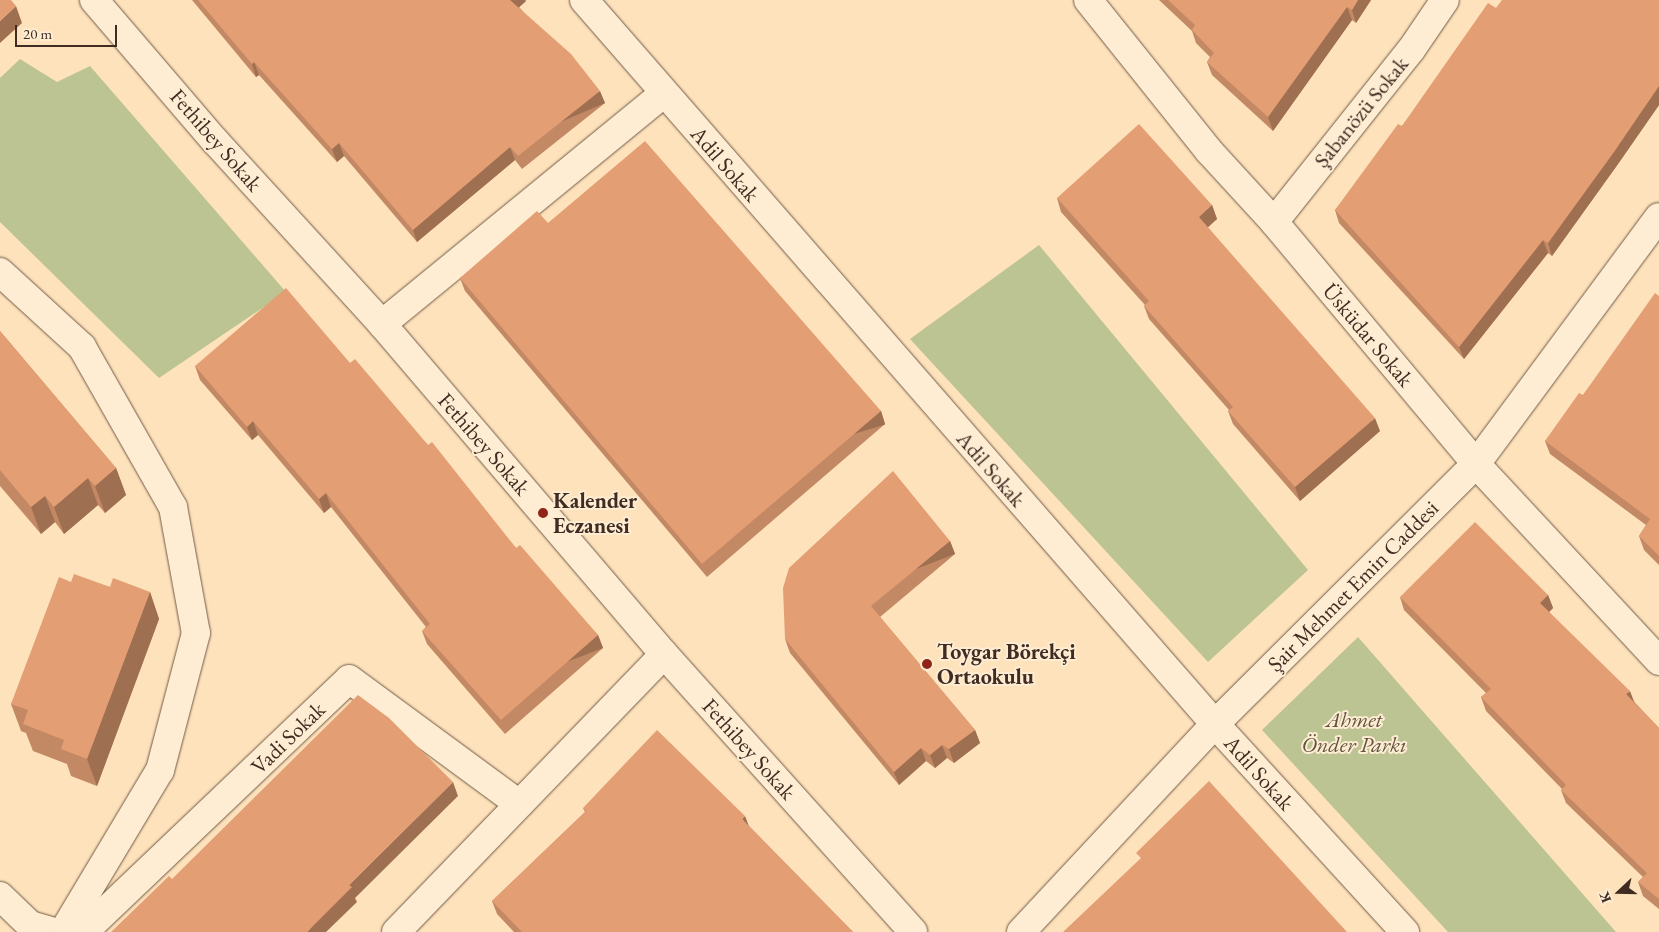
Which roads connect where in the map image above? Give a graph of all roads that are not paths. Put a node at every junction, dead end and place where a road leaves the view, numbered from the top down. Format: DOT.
graph roads {
  1 [pos="94,0"];
  2 [pos="584,0"];
  3 [pos="1088,0"];
  4 [pos="1445,0"];
  5 [pos="663,94"];
  6 [pos="1659,217"];
  7 [pos="1274,222"];
  8 [pos="0,272"];
  9 [pos="382,324"];
  10 [pos="1476,464"];
  11 [pos="664,654"];
  12 [pos="1659,661"];
  13 [pos="1215,724"];
  14 [pos="519,804"];
  15 [pos="0,896"];
  16 [pos="55,932"];
  17 [pos="63,932"];
  18 [pos="68,932"];
  19 [pos="396,932"];
  20 [pos="913,932"];
  21 [pos="1021,932"];
  22 [pos="1404,932"];
  1 -- 9 [label="street, Fethibey Sokak"];
  2 -- 5 [label="street, Adil Sokak"];
  3 -- 7 [label="street, Üsküdar Sokak"];
  4 -- 7 [label="street, Şabanözü Sokak"];
  5 -- 9 [label="street"];
  5 -- 13 [label="street, Adil Sokak"];
  6 -- 10 [label="street, Şair Mehmet Emin Caddesi"];
  7 -- 10 [label="street, Üsküdar Sokak"];
  8 -- 17 [label="street"];
  9 -- 11 [label="street, Fethibey Sokak"];
  10 -- 12 [label="street, Üsküdar Sokak"];
  10 -- 13 [label="street, Şair Mehmet Emin Caddesi"];
  11 -- 14 [label="street"];
  11 -- 20 [label="street, Fethibey Sokak"];
  13 -- 21 [label="street, Şair Mehmet Emin Caddesi"];
  13 -- 22 [label="street, Adil Sokak"];
  14 -- 18 [label="street, Vadi Sokak"];
  14 -- 19 [label="street"];
  15 -- 16 [label="street"];
}
